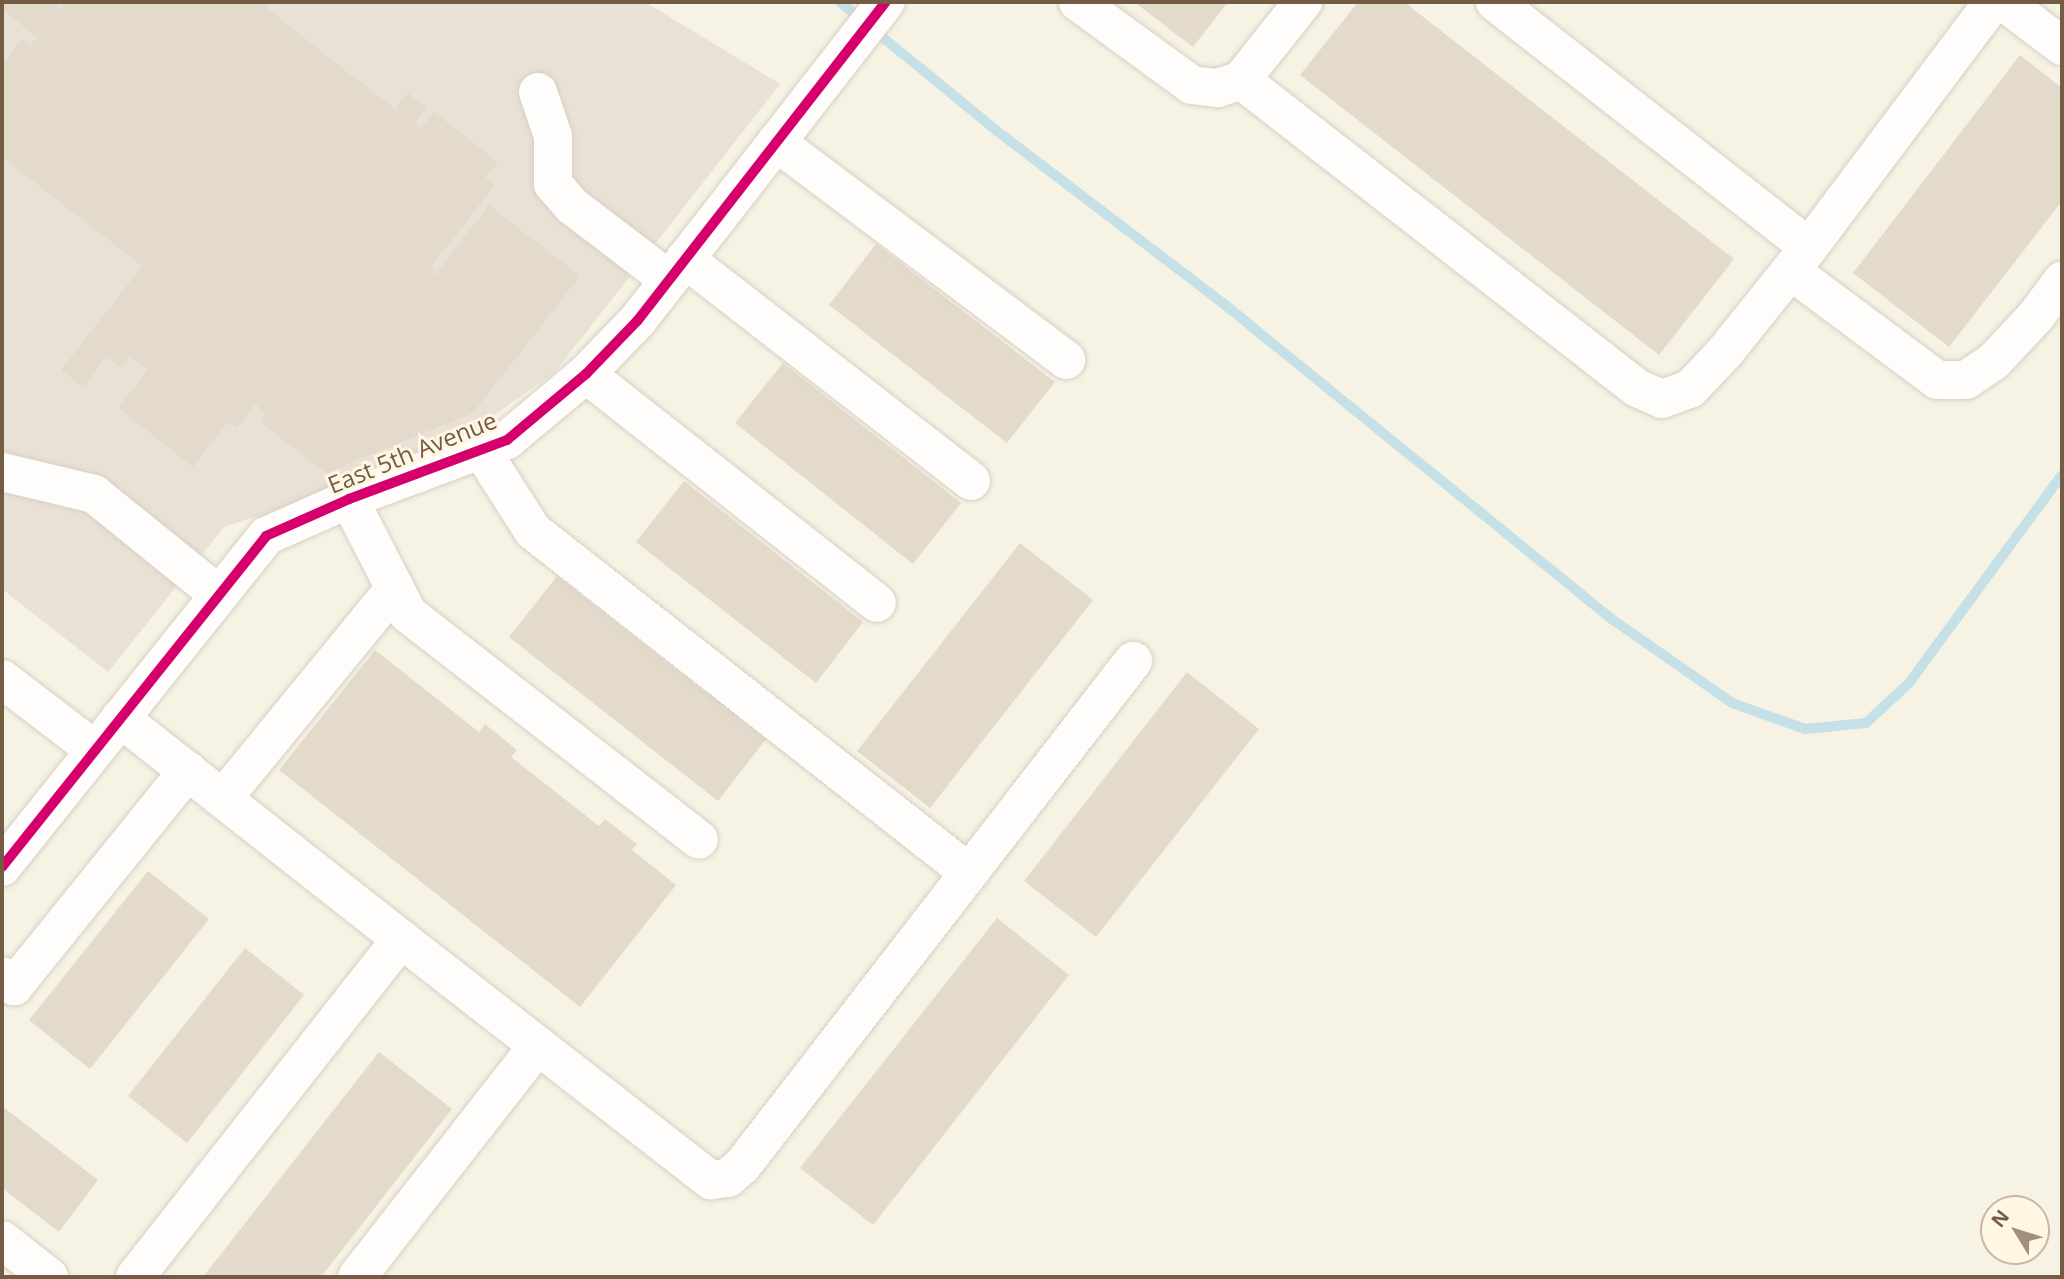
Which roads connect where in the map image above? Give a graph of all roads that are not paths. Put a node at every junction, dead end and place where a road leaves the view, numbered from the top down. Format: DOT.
graph roads {
  1 [pos="886,2"];
  2 [pos="1078,2"];
  3 [pos="1303,2"];
  4 [pos="1495,2"];
  5 [pos="1993,2"];
  6 [pos="2004,2"];
  7 [pos="2062,46"];
  8 [pos="1241,80"];
  9 [pos="538,92"];
  10 [pos="776,142"];
  11 [pos="1800,259"];
  12 [pos="677,270"];
  13 [pos="2062,281"];
  14 [pos="1066,360"];
  15 [pos="586,374"];
  16 [pos="482,452"];
  17 [pos="2,472"];
  18 [pos="971,481"];
  19 [pos="349,499"];
  20 [pos="395,589"];
  21 [pos="219,595"];
  22 [pos="877,603"];
  23 [pos="1133,661"];
  24 [pos="2,678"];
  25 [pos="121,718"];
  26 [pos="95,750"];
  27 [pos="188,770"];
  28 [pos="224,797"];
  29 [pos="699,839"];
  30 [pos="2,867"];
  31 [pos="968,872"];
  32 [pos="401,939"];
  33 [pos="2,976"];
  34 [pos="538,1045"];
  35 [pos="2,1240"];
  36 [pos="49,1277"];
  37 [pos="135,1277"];
  38 [pos="356,1277"];
  1 -- 10 [label="street, East 5th Avenue"];
  2 -- 8 [label="street"];
  3 -- 8 [label="street"];
  4 -- 11 [label="street"];
  5 -- 11 [label="street"];
  6 -- 7 [label="street"];
  8 -- 11 [label="street"];
  9 -- 12 [label="street"];
  10 -- 12 [label="street, East 5th Avenue"];
  10 -- 14 [label="street"];
  11 -- 13 [label="street"];
  12 -- 15 [label="street, East 5th Avenue"];
  12 -- 18 [label="street"];
  15 -- 16 [label="street, East 5th Avenue"];
  15 -- 22 [label="street"];
  16 -- 19 [label="street, East 5th Avenue"];
  16 -- 31 [label="street"];
  17 -- 21 [label="street"];
  19 -- 20 [label="street"];
  19 -- 21 [label="street, East 5th Avenue"];
  20 -- 28 [label="street"];
  20 -- 29 [label="street"];
  21 -- 25 [label="street, East 5th Avenue"];
  23 -- 31 [label="street"];
  24 -- 26 [label="street"];
  25 -- 26 [label="street, East 5th Avenue"];
  25 -- 27 [label="street"];
  26 -- 30 [label="street, East 5th Avenue"];
  27 -- 28 [label="street"];
  27 -- 33 [label="street"];
  28 -- 32 [label="street"];
  31 -- 34 [label="street"];
  32 -- 34 [label="street"];
  32 -- 37 [label="street"];
  34 -- 38 [label="street"];
  35 -- 36 [label="street"];
}
